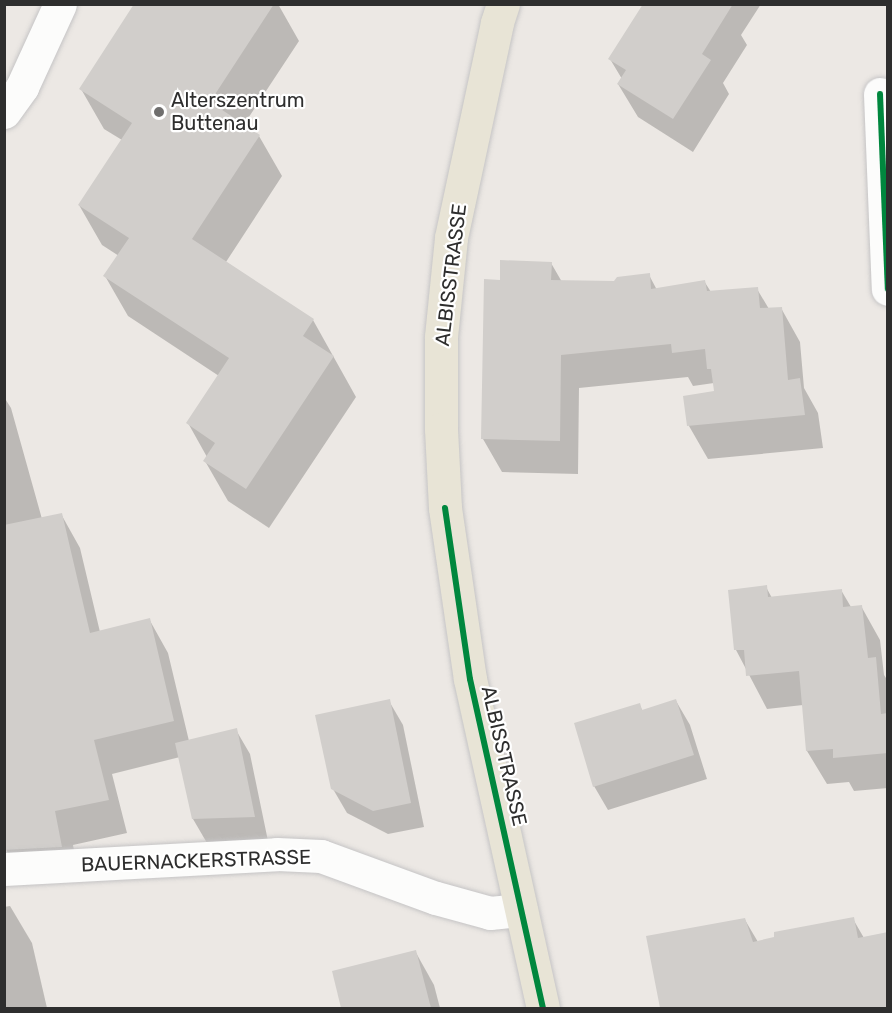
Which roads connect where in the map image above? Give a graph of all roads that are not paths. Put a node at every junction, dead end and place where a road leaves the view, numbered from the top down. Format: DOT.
graph roads {
  1 [pos="60,4"];
  2 [pos="503,4"];
  3 [pos="880,94"];
  4 [pos="4,112"];
  5 [pos="888,289"];
  6 [pos="4,869"];
  7 [pos="521,909"];
  8 [pos="543,1008"];
  1 -- 4 [label="street"];
  2 -- 7 [label="main road, ALBISSTRASSE"];
  3 -- 5 [label="street"];
  6 -- 7 [label="street, BAUERNACKERSTRASSE"];
  7 -- 8 [label="main road, ALBISSTRASSE"];
}
